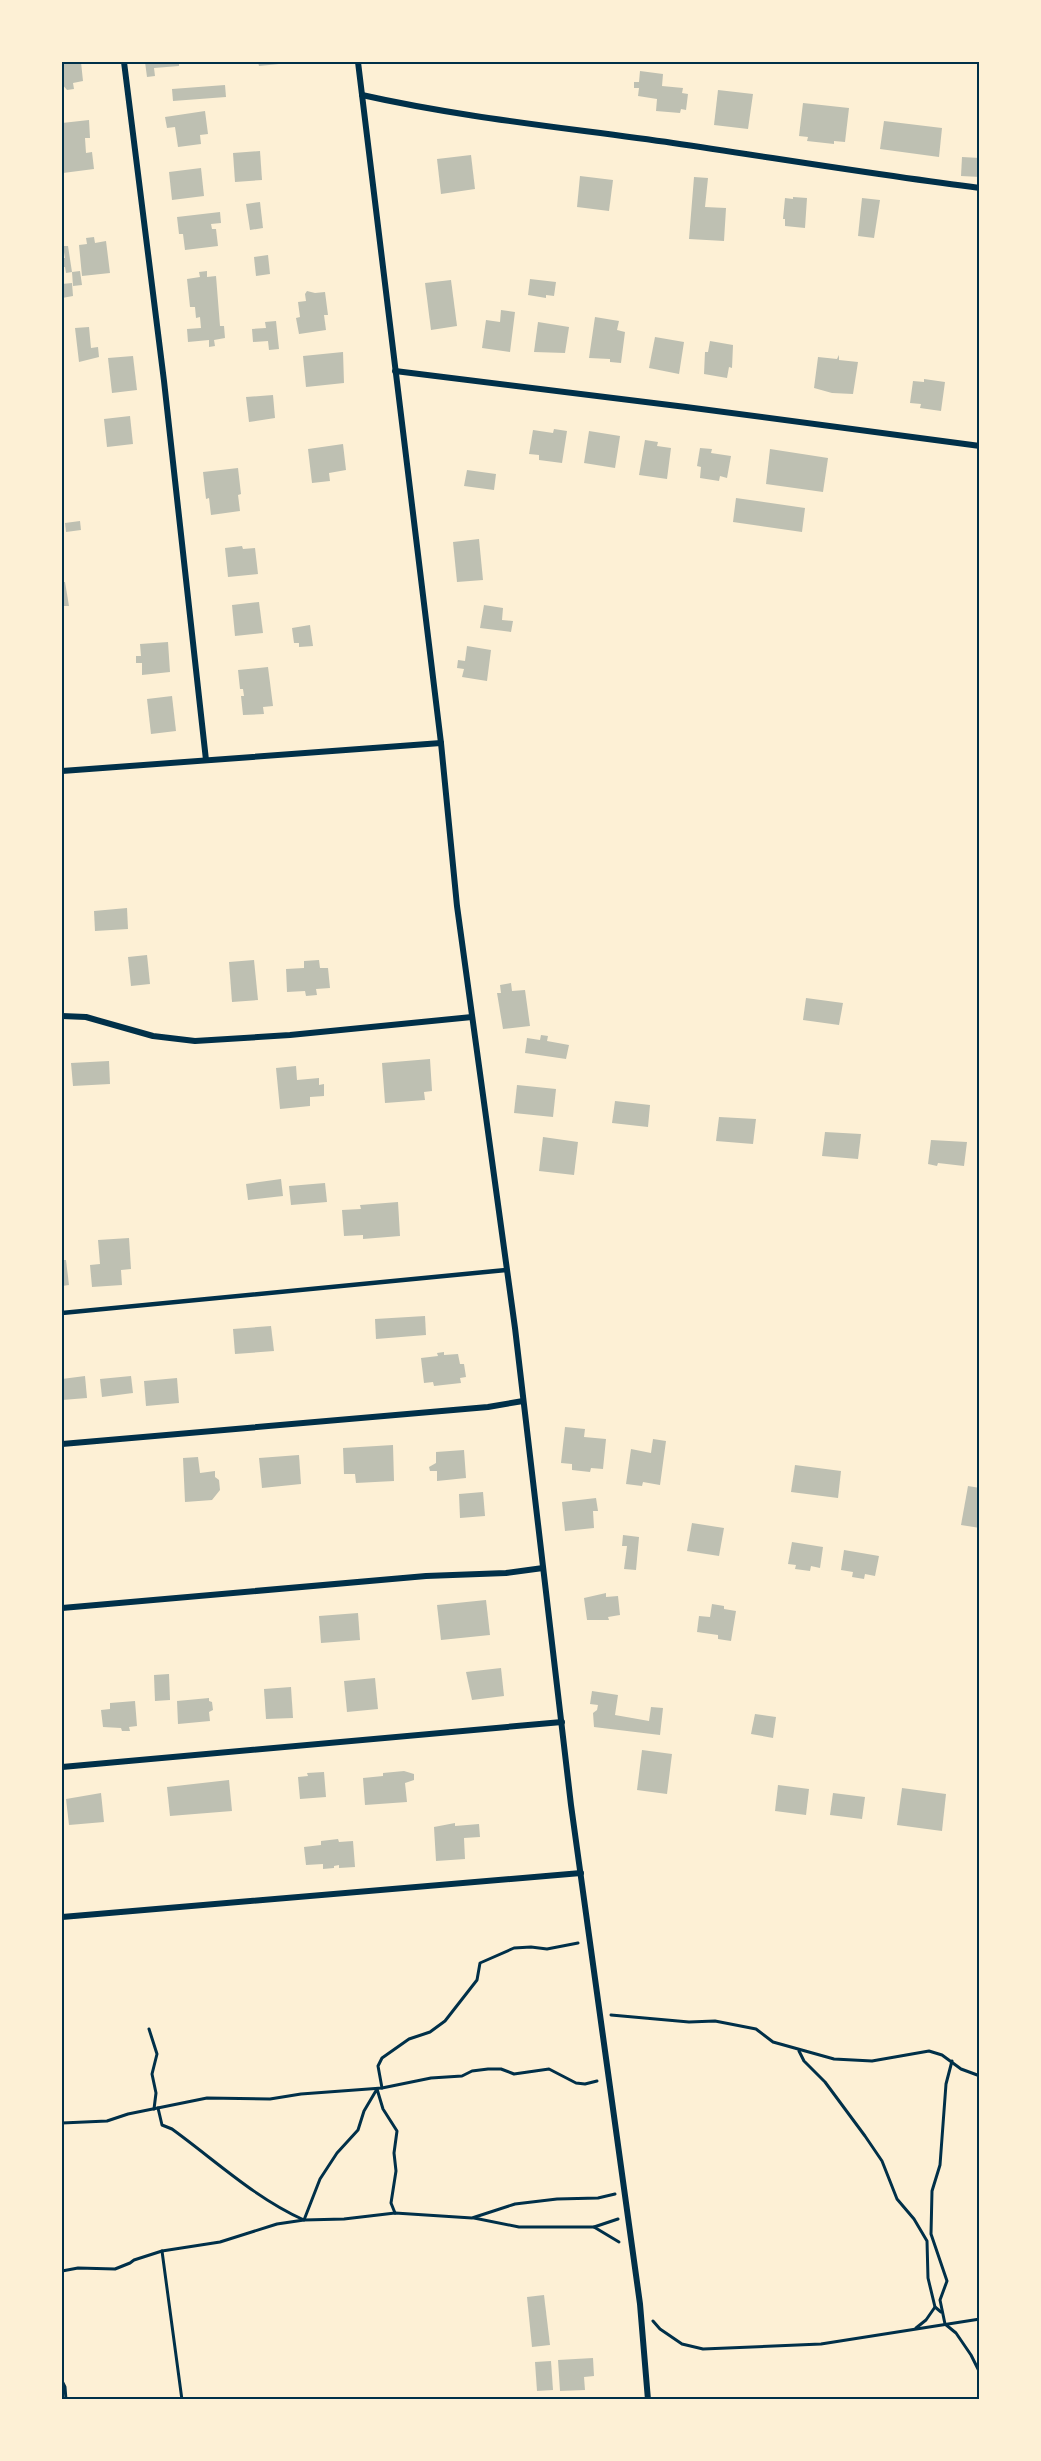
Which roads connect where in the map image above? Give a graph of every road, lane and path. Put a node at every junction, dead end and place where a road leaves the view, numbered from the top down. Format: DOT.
graph roads {
  1 [pos="124,62"];
  2 [pos="358,62"];
  3 [pos="362,95"];
  4 [pos="980,188"];
  5 [pos="395,371"];
  6 [pos="980,446"];
  7 [pos="441,743"];
  8 [pos="206,760"];
  9 [pos="62,771"];
  10 [pos="62,1016"];
  11 [pos="472,1017"];
  12 [pos="506,1270"];
  13 [pos="62,1313"];
  14 [pos="523,1401"];
  15 [pos="62,1444"];
  16 [pos="543,1568"];
  17 [pos="62,1608"];
  18 [pos="562,1722"];
  19 [pos="62,1767"];
  20 [pos="580,1873"];
  21 [pos="62,1917"];
  22 [pos="590,1942"];
  23 [pos="599,2009"];
  24 [pos="149,2029"];
  25 [pos="799,2051"];
  26 [pos="952,2060"];
  27 [pos="980,2076"];
  28 [pos="609,2077"];
  29 [pos="380,2089"];
  30 [pos="156,2108"];
  31 [pos="62,2123"];
  32 [pos="624,2191"];
  33 [pos="395,2213"];
  34 [pos="628,2216"];
  35 [pos="472,2218"];
  36 [pos="304,2220"];
  37 [pos="594,2227"];
  38 [pos="932,2235"];
  39 [pos="927,2241"];
  40 [pos="632,2245"];
  41 [pos="162,2251"];
  42 [pos="62,2271"];
  43 [pos="640,2304"];
  44 [pos="935,2307"];
  45 [pos="941,2312"];
  46 [pos="980,2319"];
  47 [pos="945,2324"];
  48 [pos="916,2328"];
  49 [pos="980,2373"];
  50 [pos="62,2381"];
  51 [pos="66,2400"];
  52 [pos="182,2400"];
  53 [pos="648,2400"];
  1 -- 8 [label="street"];
  2 -- 3 [label="street"];
  3 -- 4 [label="street"];
  3 -- 5 [label="street"];
  5 -- 6 [label="street"];
  5 -- 7 [label="street"];
  7 -- 8 [label="street"];
  7 -- 11 [label="street"];
  8 -- 9 [label="street"];
  10 -- 11 [label="street"];
  11 -- 12 [label="street"];
  12 -- 13 [label="lane"];
  12 -- 14 [label="street"];
  14 -- 15 [label="street"];
  14 -- 16 [label="street"];
  16 -- 17 [label="street"];
  16 -- 18 [label="street"];
  18 -- 19 [label="street"];
  18 -- 20 [label="street"];
  20 -- 21 [label="street"];
  20 -- 22 [label="street"];
  22 -- 23 [label="street"];
  22 -- 29 [label="path"];
  23 -- 25 [label="path"];
  23 -- 28 [label="street"];
  24 -- 30 [label="path"];
  25 -- 26 [label="path"];
  25 -- 39 [label="path"];
  26 -- 27 [label="path"];
  26 -- 38 [label="path"];
  28 -- 29 [label="path"];
  28 -- 32 [label="street"];
  29 -- 30 [label="path"];
  29 -- 33 [label="path"];
  29 -- 36 [label="path"];
  30 -- 31 [label="path"];
  30 -- 36 [label="path"];
  32 -- 34 [label="street"];
  32 -- 35 [label="path"];
  33 -- 35 [label="path"];
  33 -- 36 [label="path"];
  34 -- 37 [label="path"];
  34 -- 40 [label="street"];
  35 -- 37 [label="path"];
  36 -- 41 [label="path"];
  37 -- 40 [label="path"];
  38 -- 39 [label="path"];
  38 -- 45 [label="path"];
  39 -- 44 [label="path"];
  40 -- 43 [label="street"];
  41 -- 42 [label="path"];
  41 -- 52 [label="path"];
  43 -- 48 [label="path"];
  43 -- 53 [label="street"];
  44 -- 45 [label="path"];
  44 -- 48 [label="path"];
  45 -- 47 [label="path"];
  46 -- 47 [label="path"];
  47 -- 48 [label="path"];
  47 -- 49 [label="path"];
  50 -- 51 [label="path"];
}
